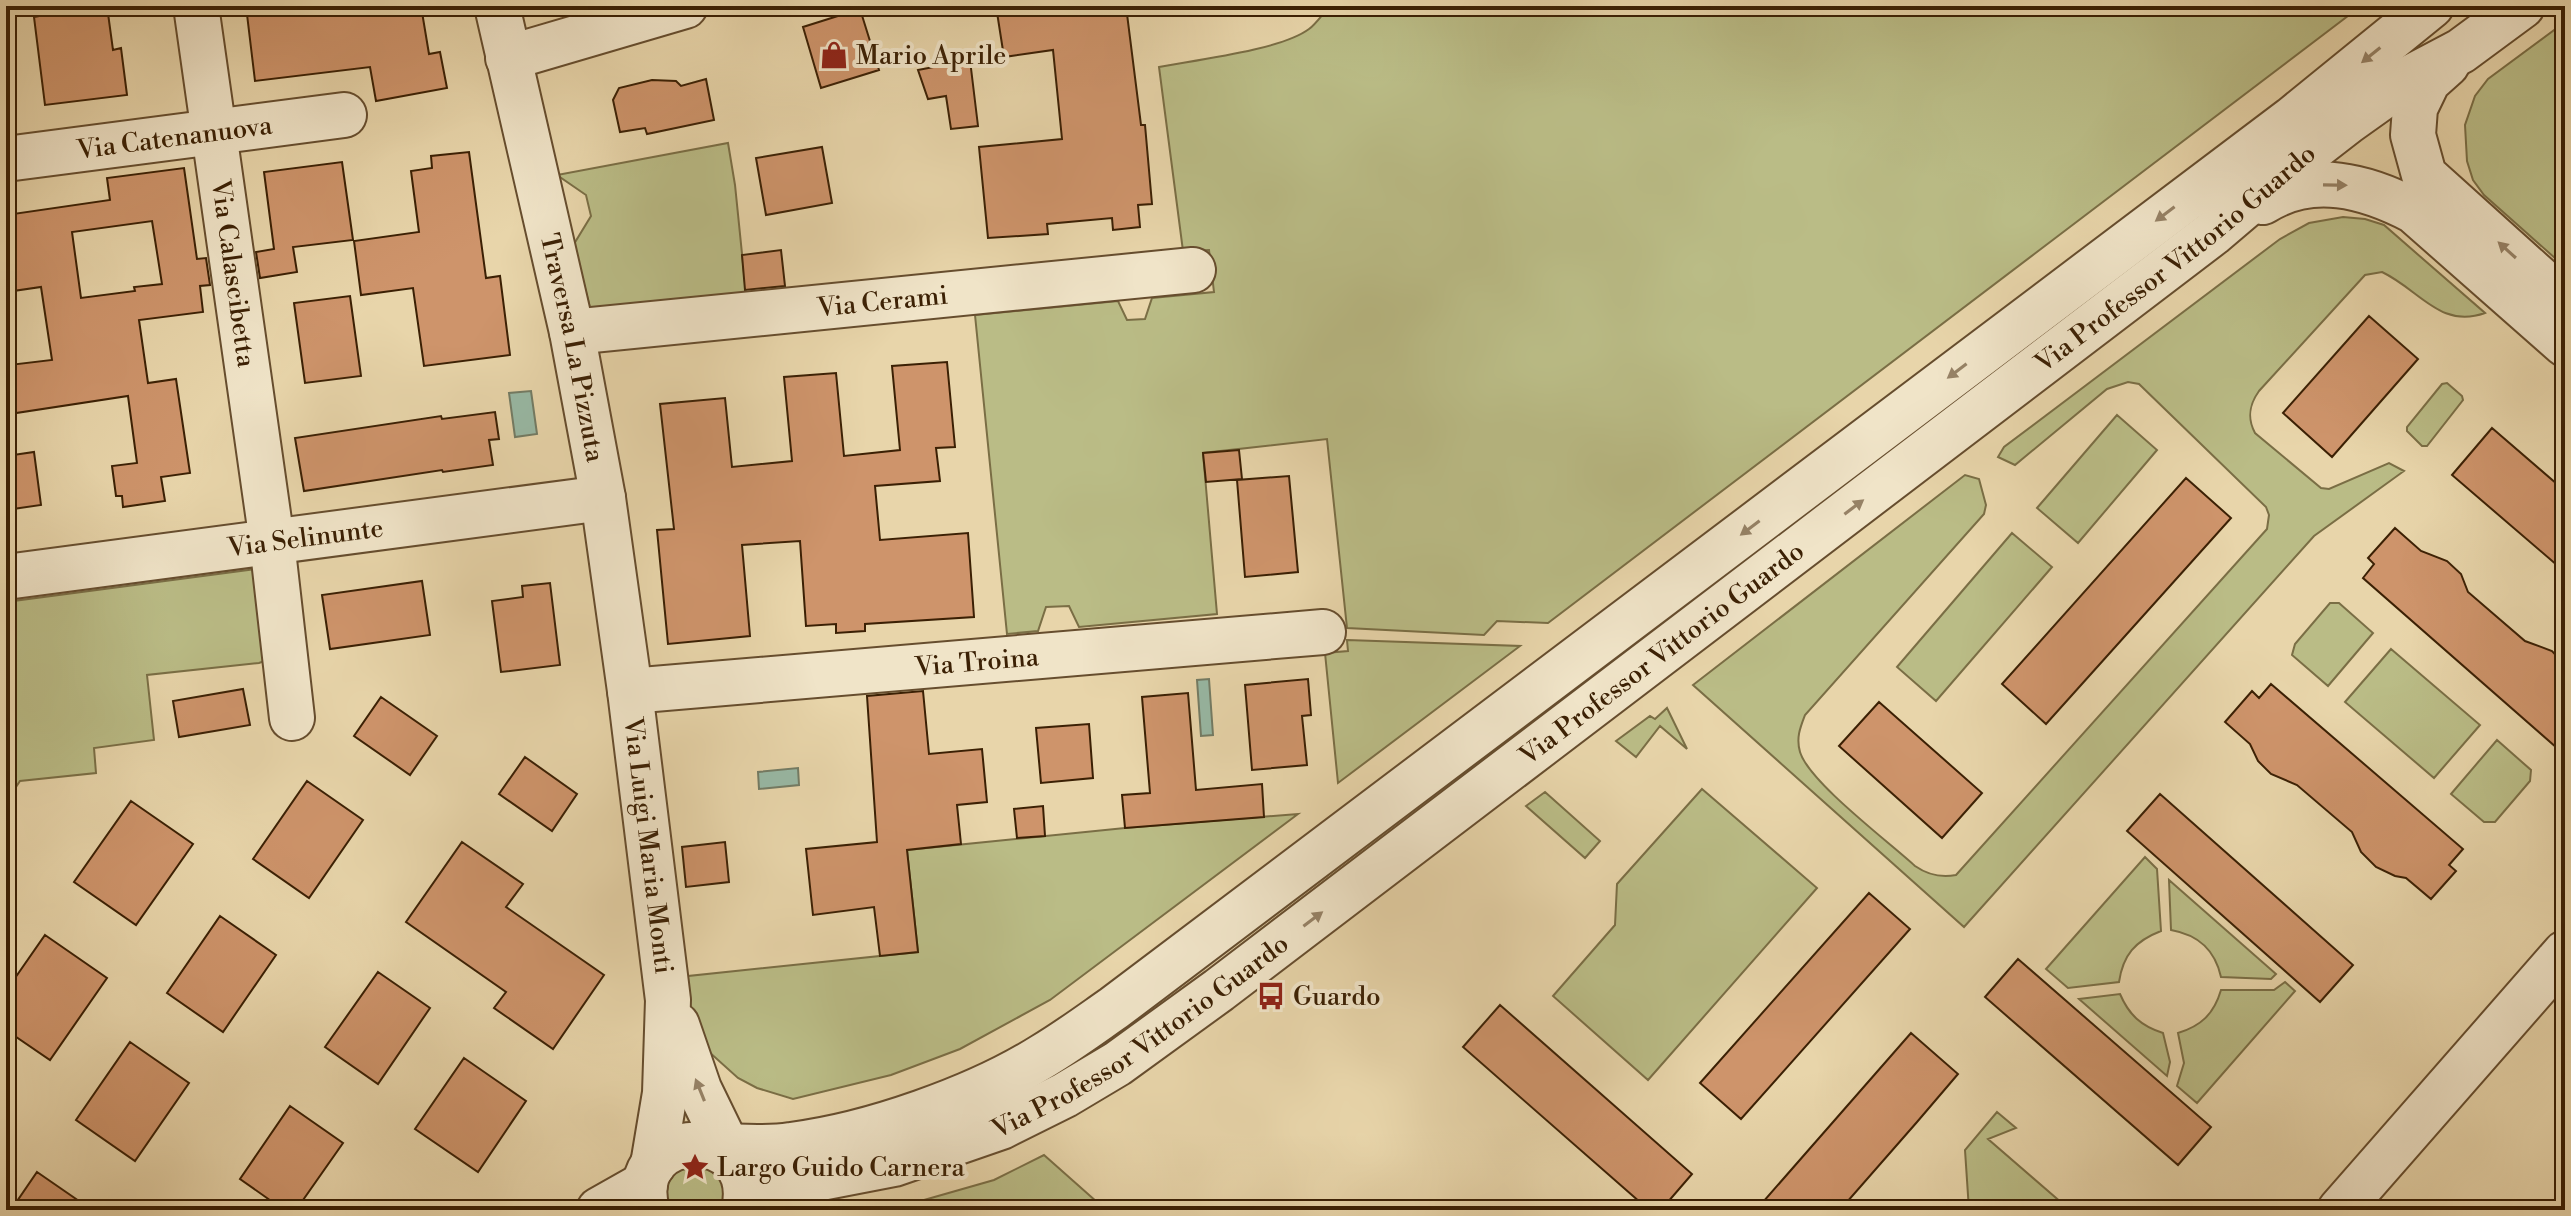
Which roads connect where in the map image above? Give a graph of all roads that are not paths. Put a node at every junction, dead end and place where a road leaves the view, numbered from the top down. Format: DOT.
graph roads {
  1 [pos="196,6"];
  2 [pos="497,6"];
  3 [pos="685,6"];
  4 [pos="2431,6"];
  5 [pos="2522,6"];
  6 [pos="2461,51"];
  7 [pos="508,58"];
  8 [pos="344,115"];
  9 [pos="212,133"];
  10 [pos="6,159"];
  11 [pos="2213,233"];
  12 [pos="1193,270"];
  13 [pos="2565,302"];
  14 [pos="572,332"];
  15 [pos="2565,344"];
  16 [pos="603,498"];
  17 [pos="272,542"];
  18 [pos="6,577"];
  19 [pos="1323,632"];
  20 [pos="630,691"];
  21 [pos="292,718"];
  22 [pos="2565,953"];
  23 [pos="668,1000"];
  24 [pos="723,1151"];
  25 [pos="649,1186"];
  26 [pos="599,1210"];
  27 [pos="744,1210"];
  28 [pos="755,1210"];
  29 [pos="2340,1210"];
  1 -- 9 [label="street, Via Calascibetta"];
  2 -- 7 [label="street, Traversa La Pizzuta"];
  3 -- 7 [label="street"];
  4 -- 24 [label="street, Via Professor Vittorio Guardo, one-way"];
  5 -- 6 [label="street, Via Professor Vittorio Guardo"];
  6 -- 11 [label="street, Via Professor Vittorio Guardo"];
  13 -- 6 [label="street, one-way"];
  7 -- 14 [label="street, Traversa La Pizzuta"];
  8 -- 9 [label="street, Via Catenanuova"];
  9 -- 10 [label="street, Via Catenanuova"];
  9 -- 17 [label="street, Via Calascibetta"];
  11 -- 15 [label="street, one-way"];
  28 -- 11 [label="street, Via Professor Vittorio Guardo, one-way"];
  12 -- 14 [label="street, Via Cerami"];
  14 -- 16 [label="street, Traversa La Pizzuta"];
  16 -- 17 [label="street, Via Selinunte"];
  16 -- 20 [label="street, Traversa La Pizzuta"];
  17 -- 18 [label="street, Via Selinunte"];
  17 -- 21 [label="street, Via Calascibetta"];
  19 -- 20 [label="street, Via Troina"];
  20 -- 23 [label="street, Via Luigi Maria Monti"];
  22 -- 29 [label="street"];
  24 -- 23 [label="street, one-way"];
  23 -- 25 [label="street"];
  24 -- 25 [label="street, Via Professor Vittorio Guardo"];
  24 -- 27 [label="street"];
  25 -- 26 [label="street, Via Professor Vittorio Guardo"];
}
